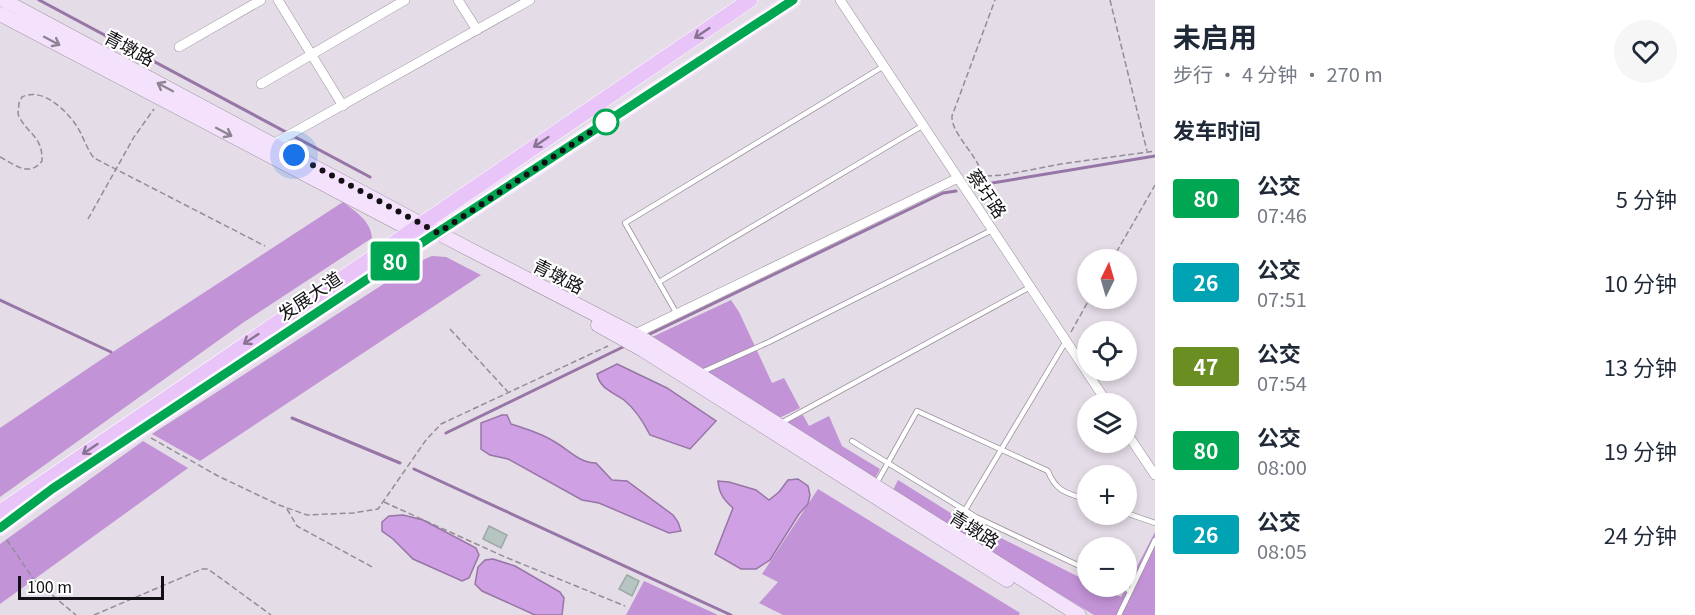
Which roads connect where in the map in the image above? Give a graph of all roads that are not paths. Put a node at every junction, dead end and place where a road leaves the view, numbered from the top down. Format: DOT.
graph roads {
  1 [pos="3,0"];
  2 [pos="261,0"];
  3 [pos="278,0"];
  4 [pos="405,0"];
  5 [pos="458,0"];
  6 [pos="530,0"];
  7 [pos="750,0"];
  8 [pos="793,0"];
  9 [pos="840,0"];
  10 [pos="0,14"];
  11 [pos="477,30"];
  12 [pos="178,47"];
  13 [pos="313,55"];
  14 [pos="884,66"];
  15 [pos="261,84"];
  16 [pos="343,106"];
  17 [pos="923,126"];
  18 [pos="273,144"];
  19 [pos="958,178"];
  20 [pos="416,227"];
  21 [pos="992,230"];
  22 [pos="433,236"];
  23 [pos="659,282"];
  24 [pos="1030,287"];
  25 [pos="677,314"];
  26 [pos="629,337"];
  27 [pos="1066,341"];
  28 [pos="700,375"];
  29 [pos="1101,393"];
  30 [pos="773,427"];
  31 [pos="852,441"];
  32 [pos="1137,448"];
  33 [pos="1002,450"];
  34 [pos="887,464"];
  35 [pos="1155,475"];
  36 [pos="873,490"];
  37 [pos="1077,496"];
  38 [pos="965,510"];
  39 [pos="0,512"];
  40 [pos="1137,517"];
  41 [pos="1155,523"];
  42 [pos="3,533"];
  43 [pos="948,537"];
  44 [pos="1155,540"];
  45 [pos="1077,565"];
  46 [pos="1137,577"];
  47 [pos="1127,597"];
  48 [pos="1062,615"];
  49 [pos="1079,615"];
  50 [pos="1119,615"];
  18 -- 1 [label="main road, 青墩路, one-way"];
  2 -- 12 [label="street"];
  3 -- 13 [label="street"];
  4 -- 13 [label="street"];
  5 -- 11 [label="street"];
  6 -- 11 [label="street"];
  7 -- 20 [label="main road, 发展大道, one-way"];
  8 -- 22 [label="main road, 发展大道"];
  9 -- 14 [label="street, 蔡圩路"];
  10 -- 20 [label="main road, 青墩路, one-way"];
  11 -- 16 [label="street"];
  13 -- 15 [label="street"];
  13 -- 16 [label="street"];
  14 -- 17 [label="street, 蔡圩路"];
  14 -- 23 [label="lane"];
  16 -- 18 [label="street"];
  17 -- 19 [label="street, 蔡圩路"];
  17 -- 23 [label="lane"];
  18 -- 20 [label="main road, 青墩路"];
  19 -- 21 [label="street, 蔡圩路"];
  19 -- 25 [label="street"];
  20 -- 22 [label="main road, 青墩路"];
  20 -- 39 [label="main road, 发展大道, one-way"];
  21 -- 24 [label="street, 蔡圩路"];
  21 -- 28 [label="lane"];
  22 -- 26 [label="main road, 青墩路"];
  22 -- 42 [label="main road, 发展大道"];
  23 -- 25 [label="lane"];
  24 -- 27 [label="street, 蔡圩路"];
  24 -- 30 [label="lane"];
  25 -- 26 [label="street"];
  26 -- 28 [label="main road, 青墩路"];
  26 -- 30 [label="main road, 青墩路"];
  27 -- 29 [label="street, 蔡圩路"];
  27 -- 33 [label="lane"];
  28 -- 30 [label="main road, 青墩路"];
  30 -- 36 [label="main road, 青墩路"];
  31 -- 34 [label="lane"];
  32 -- 35 [label="street"];
  33 -- 34 [label="lane"];
  33 -- 37 [label="lane"];
  33 -- 38 [label="lane"];
  34 -- 36 [label="lane"];
  34 -- 38 [label="lane"];
  36 -- 43 [label="main road, 青墩路"];
  38 -- 43 [label="lane"];
  38 -- 45 [label="lane"];
  40 -- 41 [label="lane"];
  43 -- 48 [label="main road, 青墩路"];
  43 -- 49 [label="main road, 青墩路"];
  44 -- 46 [label="lane"];
  47 -- 50 [label="lane"];
}
